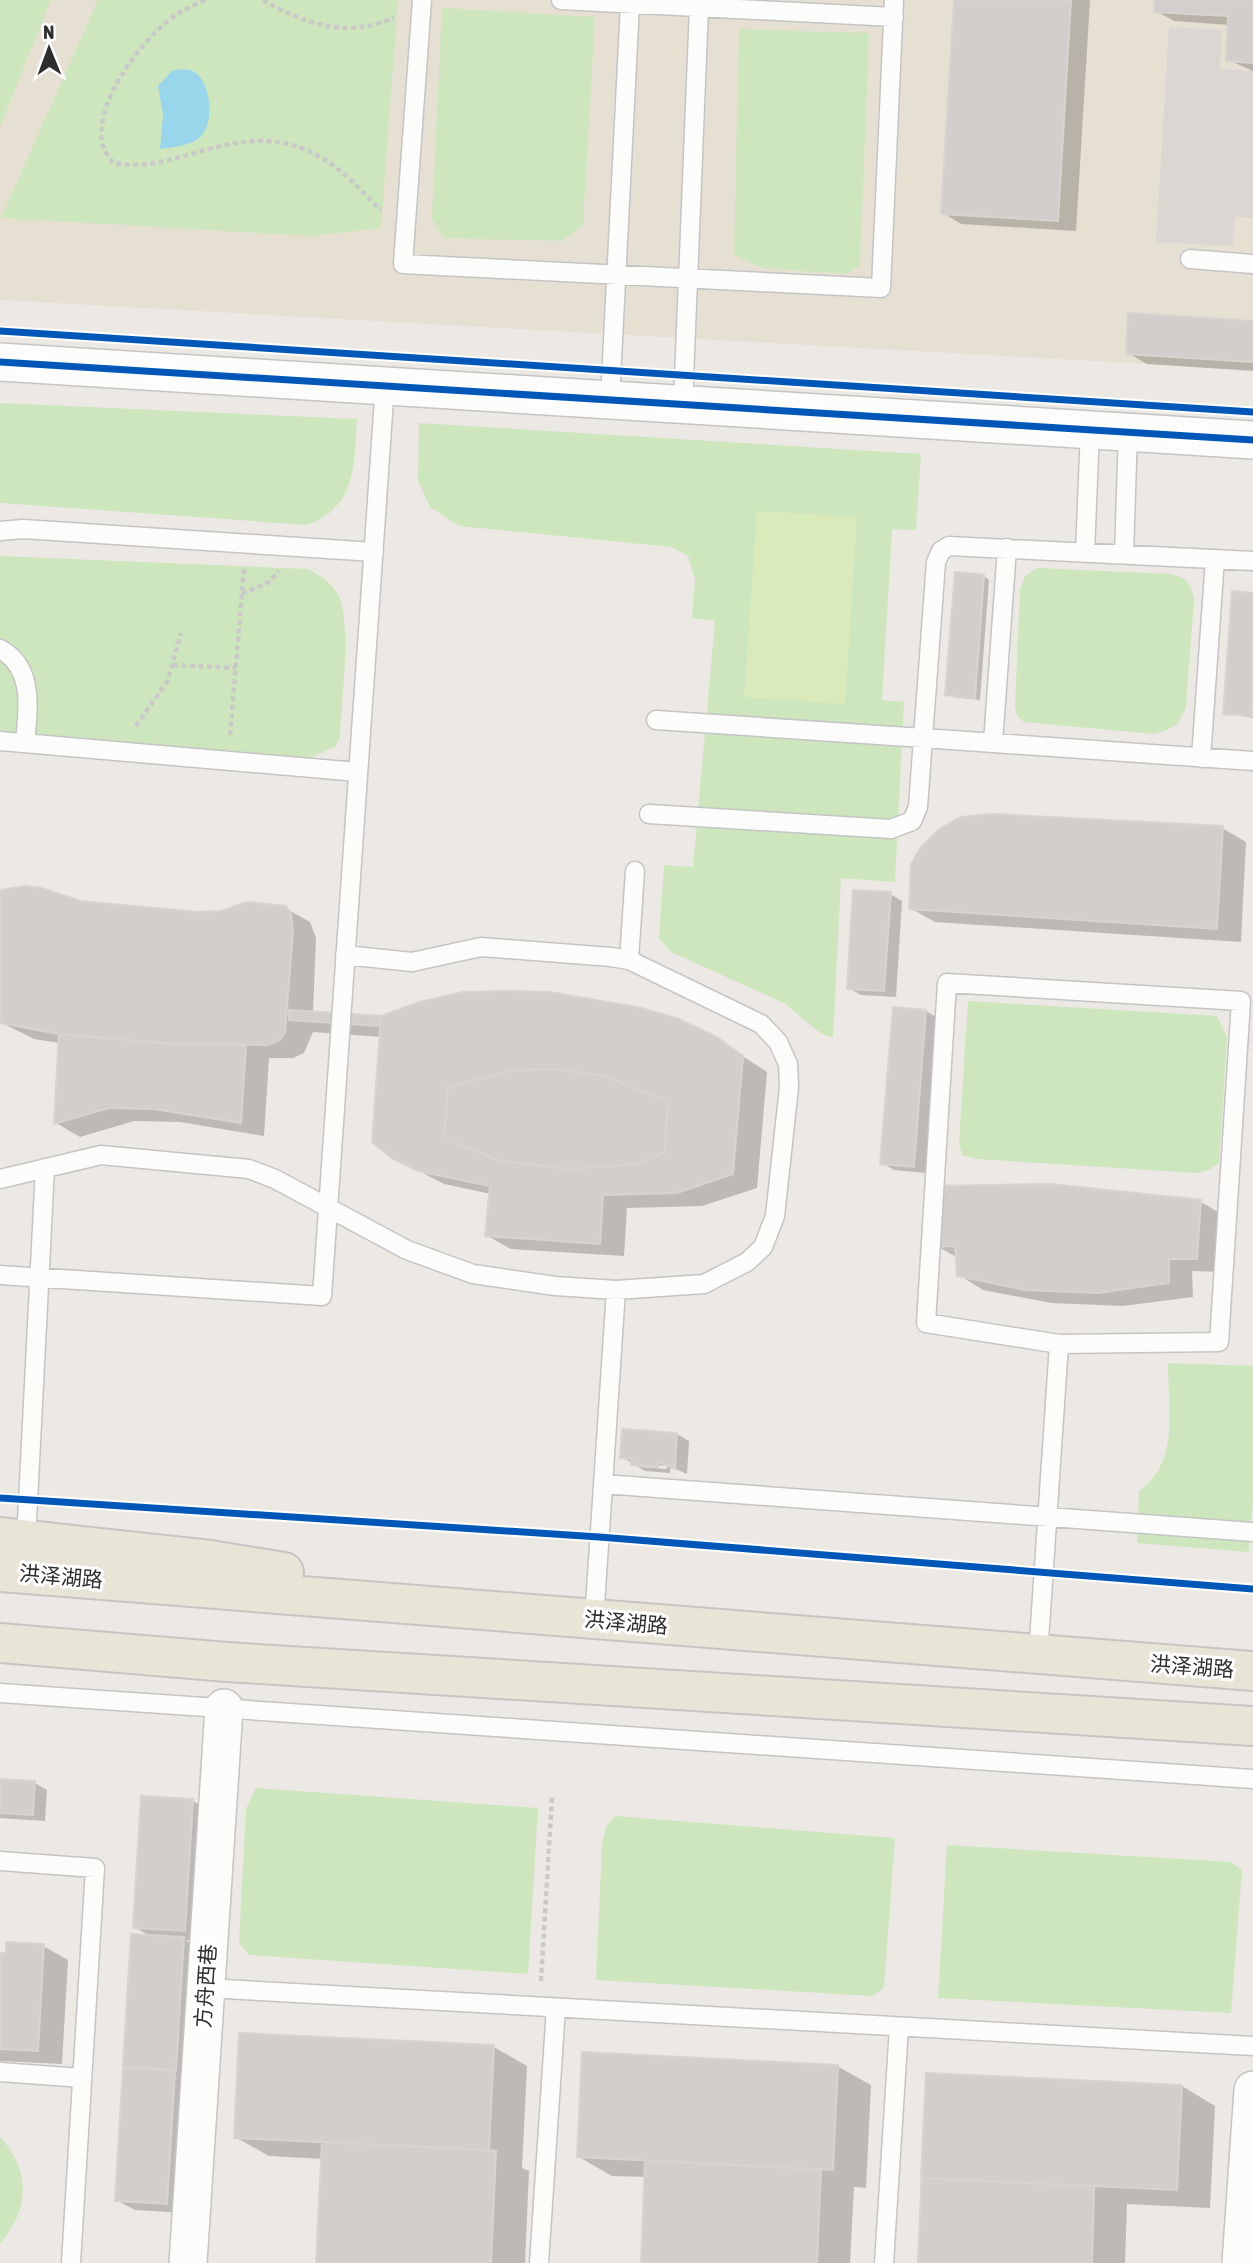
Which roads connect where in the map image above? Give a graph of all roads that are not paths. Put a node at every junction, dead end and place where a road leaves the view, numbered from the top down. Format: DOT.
graph roads {
  1 [pos="561,0"];
  2 [pos="421,3"];
  3 [pos="629,4"];
  4 [pos="699,7"];
  5 [pos="894,8"];
  6 [pos="1190,259"];
  7 [pos="1253,264"];
  8 [pos="617,275"];
  9 [pos="689,278"];
  10 [pos="0,362"];
  11 [pos="385,385"];
  12 [pos="610,400"];
  13 [pos="683,404"];
  14 [pos="1090,429"];
  15 [pos="1128,432"];
  16 [pos="1253,440"];
  17 [pos="0,531"];
  18 [pos="1007,548"];
  19 [pos="374,552"];
  20 [pos="1085,553"];
  21 [pos="1124,555"];
  22 [pos="1215,559"];
  23 [pos="1253,561"];
  24 [pos="0,649"];
  25 [pos="656,720"];
  26 [pos="923,738"];
  27 [pos="0,741"];
  28 [pos="25,743"];
  29 [pos="993,743"];
  30 [pos="1201,758"];
  31 [pos="1253,761"];
  32 [pos="358,772"];
  33 [pos="649,814"];
  34 [pos="635,871"];
  35 [pos="345,955"];
  36 [pos="629,960"];
  37 [pos="45,1168"];
  38 [pos="0,1179"];
  39 [pos="327,1207"];
  40 [pos="0,1275"];
  41 [pos="39,1278"];
  42 [pos="616,1290"];
  43 [pos="1059,1344"];
  44 [pos="603,1484"];
  45 [pos="1048,1517"];
  46 [pos="1253,1532"];
  47 [pos="13,1539"];
  48 [pos="0,1572"];
  49 [pos="594,1620"];
  50 [pos="0,1643"];
  51 [pos="1038,1656"];
  52 [pos="1253,1671"];
  53 [pos="0,1693"];
  54 [pos="224,1708"];
  55 [pos="1253,1726"];
  56 [pos="1253,1779"];
  57 [pos="0,1861"];
  58 [pos="206,1988"];
  59 [pos="548,2007"];
  60 [pos="899,2027"];
  61 [pos="1253,2046"];
  62 [pos="0,2072"];
  63 [pos="82,2078"];
  64 [pos="1253,2090"];
  65 [pos="71,2263"];
  66 [pos="188,2263"];
  67 [pos="540,2263"];
  68 [pos="884,2263"];
  69 [pos="1241,2263"];
  1 -- 3 [label="lane"];
  2 -- 8 [label="lane"];
  3 -- 4 [label="lane"];
  3 -- 8 [label="lane"];
  4 -- 5 [label="lane"];
  4 -- 9 [label="lane"];
  5 -- 9 [label="lane"];
  6 -- 7 [label="lane"];
  8 -- 9 [label="lane"];
  8 -- 12 [label="lane"];
  9 -- 13 [label="lane"];
  10 -- 11 [label="street"];
  11 -- 12 [label="street"];
  11 -- 19 [label="lane"];
  12 -- 13 [label="street"];
  13 -- 14 [label="street"];
  14 -- 15 [label="street"];
  14 -- 20 [label="lane"];
  15 -- 16 [label="street"];
  15 -- 21 [label="lane"];
  17 -- 19 [label="lane"];
  18 -- 20 [label="lane"];
  18 -- 26 [label="lane"];
  18 -- 29 [label="lane"];
  19 -- 32 [label="lane"];
  20 -- 21 [label="lane"];
  21 -- 22 [label="lane"];
  22 -- 23 [label="lane"];
  22 -- 30 [label="lane"];
  24 -- 28 [label="lane"];
  25 -- 26 [label="lane"];
  26 -- 29 [label="lane"];
  26 -- 33 [label="lane"];
  27 -- 28 [label="lane"];
  28 -- 32 [label="lane"];
  29 -- 30 [label="lane"];
  30 -- 31 [label="lane"];
  32 -- 35 [label="lane"];
  34 -- 36 [label="lane"];
  35 -- 36 [label="lane"];
  35 -- 39 [label="lane"];
  36 -- 42 [label="lane"];
  37 -- 38 [label="lane"];
  37 -- 39 [label="lane"];
  37 -- 41 [label="lane"];
  39 -- 41 [label="lane"];
  39 -- 42 [label="lane"];
  40 -- 41 [label="lane"];
  41 -- 47 [label="lane"];
  42 -- 44 [label="lane"];
  43 -- 43 [label="lane"];
  43 -- 45 [label="lane"];
  44 -- 45 [label="lane"];
  44 -- 49 [label="lane"];
  45 -- 46 [label="lane"];
  45 -- 51 [label="lane"];
  47 -- 49 [label="main road"];
  48 -- 49 [label="main road, 洪泽湖路"];
  49 -- 51 [label="main road, 洪泽湖路"];
  50 -- 55 [label="main road"];
  51 -- 52 [label="main road, 洪泽湖路"];
  53 -- 54 [label="lane"];
  54 -- 56 [label="lane"];
  54 -- 58 [label="street, 方舟西巷"];
  57 -- 63 [label="lane"];
  58 -- 59 [label="lane"];
  58 -- 66 [label="street, 方舟西巷"];
  59 -- 60 [label="lane"];
  59 -- 67 [label="lane"];
  60 -- 61 [label="lane"];
  60 -- 68 [label="lane"];
  62 -- 63 [label="lane"];
  63 -- 65 [label="lane"];
  64 -- 69 [label="street"];
}
